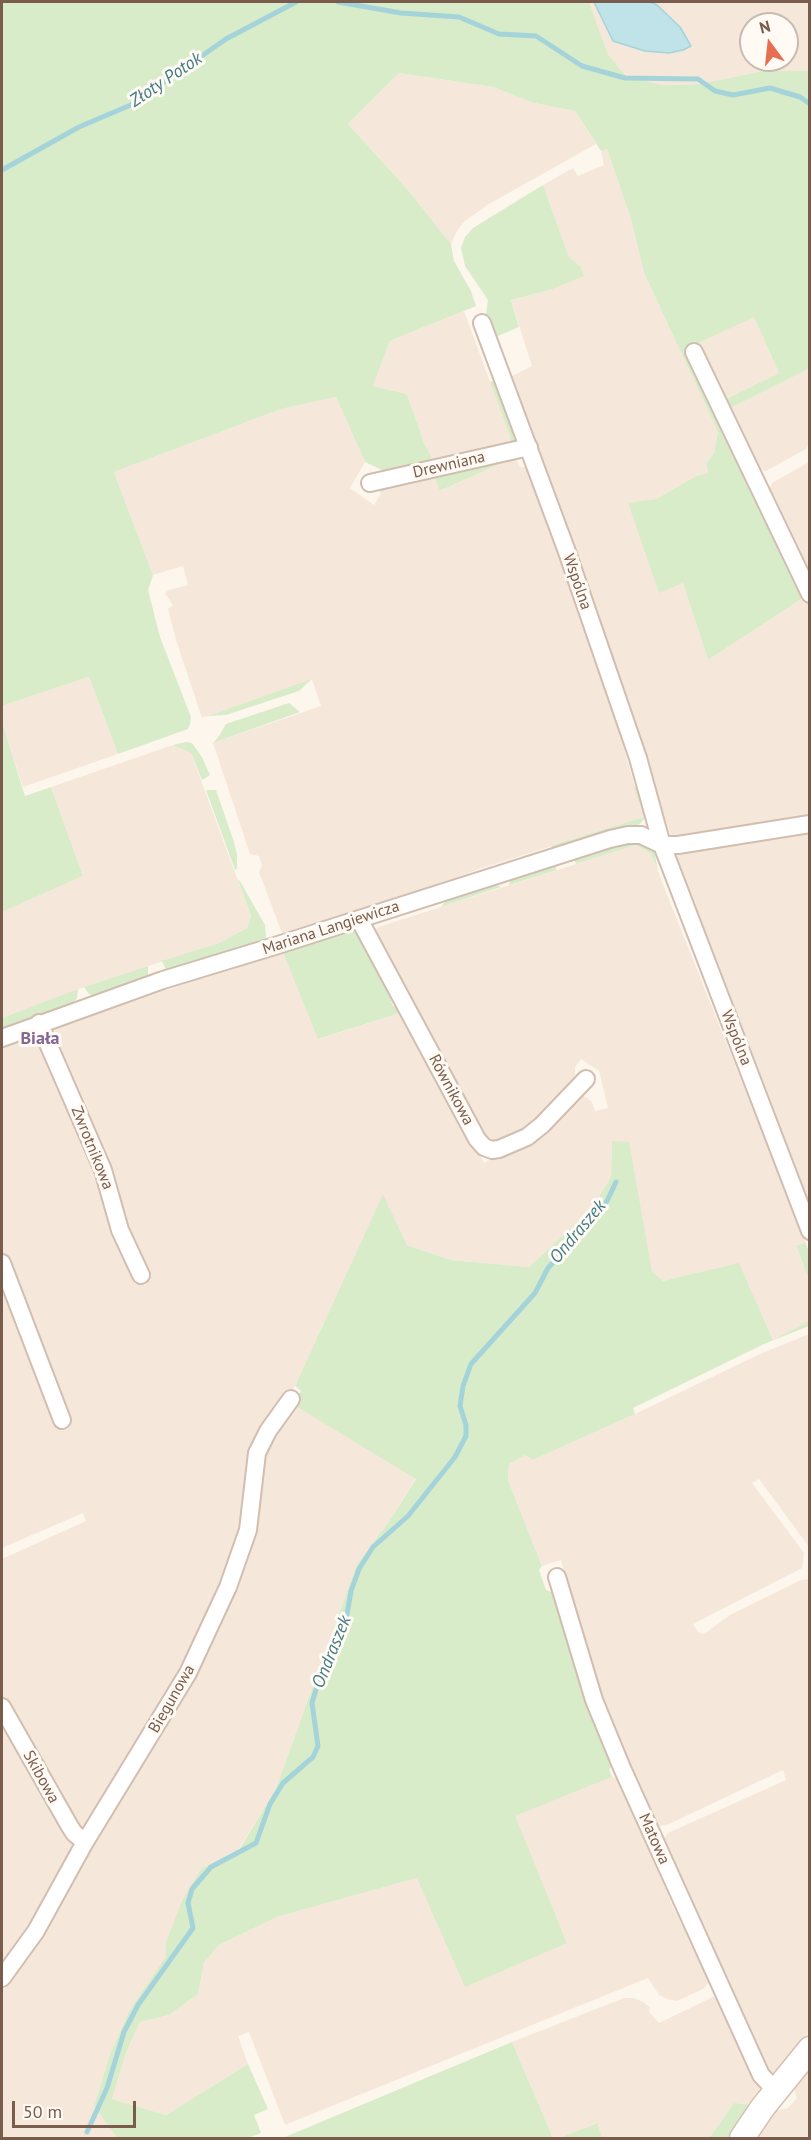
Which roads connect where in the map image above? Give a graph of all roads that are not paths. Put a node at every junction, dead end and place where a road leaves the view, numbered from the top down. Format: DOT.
graph roads {
  1 [pos="482,323"];
  2 [pos="694,352"];
  3 [pos="529,447"];
  4 [pos="370,483"];
  5 [pos="810,594"];
  6 [pos="810,824"];
  7 [pos="662,845"];
  8 [pos="359,919"];
  9 [pos="39,1023"];
  10 [pos="2,1038"];
  11 [pos="586,1080"];
  12 [pos="810,1231"];
  13 [pos="2,1263"];
  14 [pos="141,1275"];
  15 [pos="291,1399"];
  16 [pos="62,1420"];
  17 [pos="557,1576"];
  18 [pos="2,1707"];
  19 [pos="86,1842"];
  20 [pos="2,1978"];
  21 [pos="810,2049"];
  22 [pos="776,2091"];
  23 [pos="742,2139"];
  1 -- 3 [label="street, Wspólna"];
  2 -- 5 [label="street"];
  3 -- 4 [label="street, Drewniana"];
  3 -- 7 [label="street, Wspólna"];
  6 -- 7 [label="street"];
  7 -- 8 [label="street, Mariana Langiewicza"];
  7 -- 12 [label="street, Wspólna"];
  8 -- 9 [label="street, Mariana Langiewicza"];
  8 -- 11 [label="street, Równikowa"];
  9 -- 10 [label="street, Mariana Langiewicza"];
  9 -- 14 [label="street, Zwrotnikowa"];
  13 -- 16 [label="street"];
  15 -- 19 [label="street, Biegunowa"];
  17 -- 22 [label="street, Matowa"];
  18 -- 19 [label="street, Skibowa"];
  19 -- 20 [label="street, Biegunowa"];
  21 -- 22 [label="street"];
  22 -- 23 [label="street"];
}
